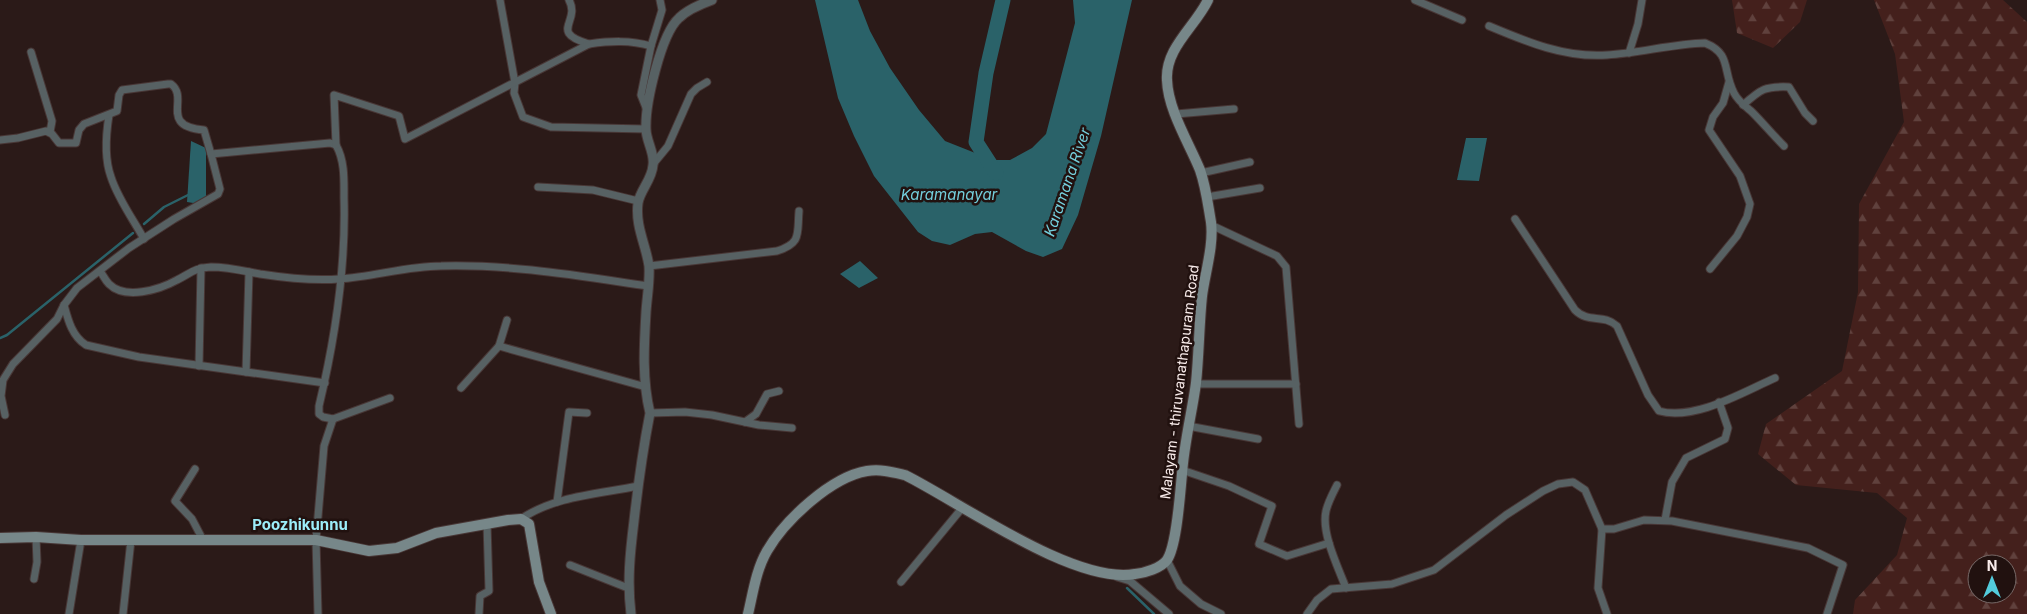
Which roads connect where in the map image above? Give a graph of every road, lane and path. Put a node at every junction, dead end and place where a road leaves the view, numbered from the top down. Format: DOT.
graph roads {
  1 [pos="500,0"];
  2 [pos="569,0"];
  3 [pos="660,0"];
  4 [pos="712,0"];
  5 [pos="1208,0"];
  6 [pos="1416,0"];
  7 [pos="1642,0"];
  8 [pos="1462,20"];
  9 [pos="1489,26"];
  10 [pos="589,44"];
  11 [pos="651,46"];
  12 [pos="30,52"];
  13 [pos="1629,53"];
  14 [pos="707,82"];
  15 [pos="1729,82"];
  16 [pos="515,83"];
  17 [pos="1743,105"];
  18 [pos="1234,109"];
  19 [pos="648,110"];
  20 [pos="1176,114"];
  21 [pos="109,115"];
  22 [pos="1813,121"];
  23 [pos="646,129"];
  24 [pos="50,132"];
  25 [pos="0,140"];
  26 [pos="336,145"];
  27 [pos="1784,146"];
  28 [pos="211,154"];
  29 [pos="1250,162"];
  30 [pos="654,163"];
  31 [pos="1201,173"];
  32 [pos="538,187"];
  33 [pos="1260,188"];
  34 [pos="1207,197"];
  35 [pos="638,201"];
  36 [pos="799,211"];
  37 [pos="1515,219"];
  38 [pos="1211,225"];
  39 [pos="144,239"];
  40 [pos="648,266"];
  41 [pos="200,268"];
  42 [pos="1710,269"];
  43 [pos="100,271"];
  44 [pos="249,272"];
  45 [pos="340,279"];
  46 [pos="648,286"];
  47 [pos="64,305"];
  48 [pos="507,320"];
  49 [pos="499,346"];
  50 [pos="199,366"];
  51 [pos="246,372"];
  52 [pos="1775,378"];
  53 [pos="325,383"];
  54 [pos="1196,384"];
  55 [pos="1296,384"];
  56 [pos="646,387"];
  57 [pos="461,388"];
  58 [pos="779,392"];
  59 [pos="390,398"];
  60 [pos="1718,402"];
  61 [pos="587,413"];
  62 [pos="650,413"];
  63 [pos="5,415"];
  64 [pos="333,419"];
  65 [pos="745,422"];
  66 [pos="1299,424"];
  67 [pos="1188,426"];
  68 [pos="792,428"];
  69 [pos="1258,439"];
  70 [pos="195,469"];
  71 [pos="1182,470"];
  72 [pos="1337,485"];
  73 [pos="638,486"];
  74 [pos="557,502"];
  75 [pos="963,507"];
  76 [pos="521,519"];
  77 [pos="1665,520"];
  78 [pos="487,523"];
  79 [pos="1602,529"];
  80 [pos="36,537"];
  81 [pos="0,538"];
  82 [pos="81,540"];
  83 [pos="131,540"];
  84 [pos="203,540"];
  85 [pos="316,540"];
  86 [pos="1329,543"];
  87 [pos="1167,560"];
  88 [pos="570,565"];
  89 [pos="1111,575"];
  90 [pos="34,579"];
  91 [pos="901,582"];
  92 [pos="628,588"];
  93 [pos="1346,588"];
  94 [pos="68,614"];
  95 [pos="123,614"];
  96 [pos="318,614"];
  97 [pos="479,614"];
  98 [pos="551,614"];
  99 [pos="632,614"];
  100 [pos="748,614"];
  101 [pos="1169,614"];
  102 [pos="1221,614"];
  103 [pos="1307,614"];
  104 [pos="1607,614"];
  105 [pos="1827,614"];
  1 -- 16 [label="street"];
  2 -- 10 [label="street"];
  3 -- 11 [label="street"];
  4 -- 19 [label="street"];
  5 -- 20 [label="main road, Malayam - thiruvanathapuram Road"];
  6 -- 8 [label="street"];
  7 -- 13 [label="street"];
  9 -- 13 [label="street"];
  10 -- 11 [label="street"];
  10 -- 16 [label="street"];
  11 -- 19 [label="street"];
  12 -- 24 [label="street"];
  13 -- 15 [label="street"];
  14 -- 30 [label="street"];
  15 -- 17 [label="street"];
  15 -- 42 [label="street"];
  16 -- 23 [label="street"];
  16 -- 26 [label="street"];
  17 -- 22 [label="street"];
  17 -- 27 [label="street"];
  18 -- 20 [label="street"];
  19 -- 23 [label="street"];
  20 -- 31 [label="main road, Malayam - thiruvanathapuram Road"];
  21 -- 24 [label="street"];
  21 -- 28 [label="street"];
  21 -- 39 [label="street"];
  23 -- 30 [label="street"];
  24 -- 25 [label="street"];
  26 -- 28 [label="street"];
  26 -- 45 [label="street"];
  28 -- 39 [label="street"];
  29 -- 31 [label="street"];
  30 -- 35 [label="street"];
  31 -- 34 [label="main road, Malayam - thiruvanathapuram Road"];
  32 -- 35 [label="street"];
  33 -- 34 [label="street"];
  34 -- 38 [label="main road, Malayam - thiruvanathapuram Road"];
  35 -- 40 [label="street"];
  36 -- 40 [label="street"];
  37 -- 60 [label="street"];
  38 -- 54 [label="main road, Malayam - thiruvanathapuram Road"];
  38 -- 55 [label="street"];
  39 -- 43 [label="street"];
  40 -- 46 [label="street"];
  41 -- 43 [label="street"];
  41 -- 44 [label="street"];
  41 -- 50 [label="street"];
  43 -- 47 [label="street"];
  44 -- 45 [label="street"];
  44 -- 51 [label="street"];
  45 -- 46 [label="street"];
  45 -- 53 [label="street"];
  46 -- 56 [label="street"];
  47 -- 50 [label="street"];
  47 -- 63 [label="street"];
  48 -- 49 [label="street"];
  49 -- 56 [label="street"];
  49 -- 57 [label="street"];
  50 -- 51 [label="street"];
  51 -- 53 [label="street"];
  52 -- 60 [label="street"];
  53 -- 64 [label="street"];
  54 -- 55 [label="street"];
  54 -- 67 [label="main road, Malayam - thiruvanathapuram Road"];
  55 -- 66 [label="street"];
  56 -- 62 [label="street"];
  58 -- 65 [label="street"];
  59 -- 64 [label="street"];
  60 -- 77 [label="street"];
  61 -- 74 [label="street"];
  62 -- 65 [label="street"];
  62 -- 73 [label="street"];
  64 -- 85 [label="street"];
  65 -- 68 [label="street"];
  67 -- 69 [label="street"];
  67 -- 71 [label="main road, Malayam - thiruvanathapuram Road"];
  70 -- 84 [label="street"];
  71 -- 86 [label="street"];
  71 -- 87 [label="main road, Malayam - thiruvanathapuram Road"];
  72 -- 86 [label="street"];
  73 -- 74 [label="street"];
  73 -- 92 [label="street"];
  74 -- 76 [label="street"];
  75 -- 89 [label="main road"];
  75 -- 91 [label="street"];
  75 -- 100 [label="main road"];
  76 -- 78 [label="main road"];
  76 -- 98 [label="main road"];
  77 -- 79 [label="street"];
  77 -- 105 [label="street"];
  78 -- 85 [label="main road"];
  78 -- 97 [label="street"];
  79 -- 93 [label="street"];
  79 -- 104 [label="street"];
  80 -- 81 [label="main road"];
  80 -- 82 [label="main road"];
  80 -- 90 [label="street"];
  82 -- 83 [label="main road"];
  82 -- 94 [label="street"];
  83 -- 84 [label="main road"];
  83 -- 95 [label="street"];
  84 -- 85 [label="main road"];
  85 -- 96 [label="street"];
  86 -- 93 [label="street"];
  87 -- 89 [label="main road"];
  87 -- 102 [label="street"];
  88 -- 92 [label="street"];
  89 -- 101 [label="street"];
  92 -- 99 [label="street"];
  93 -- 103 [label="street"];
}
